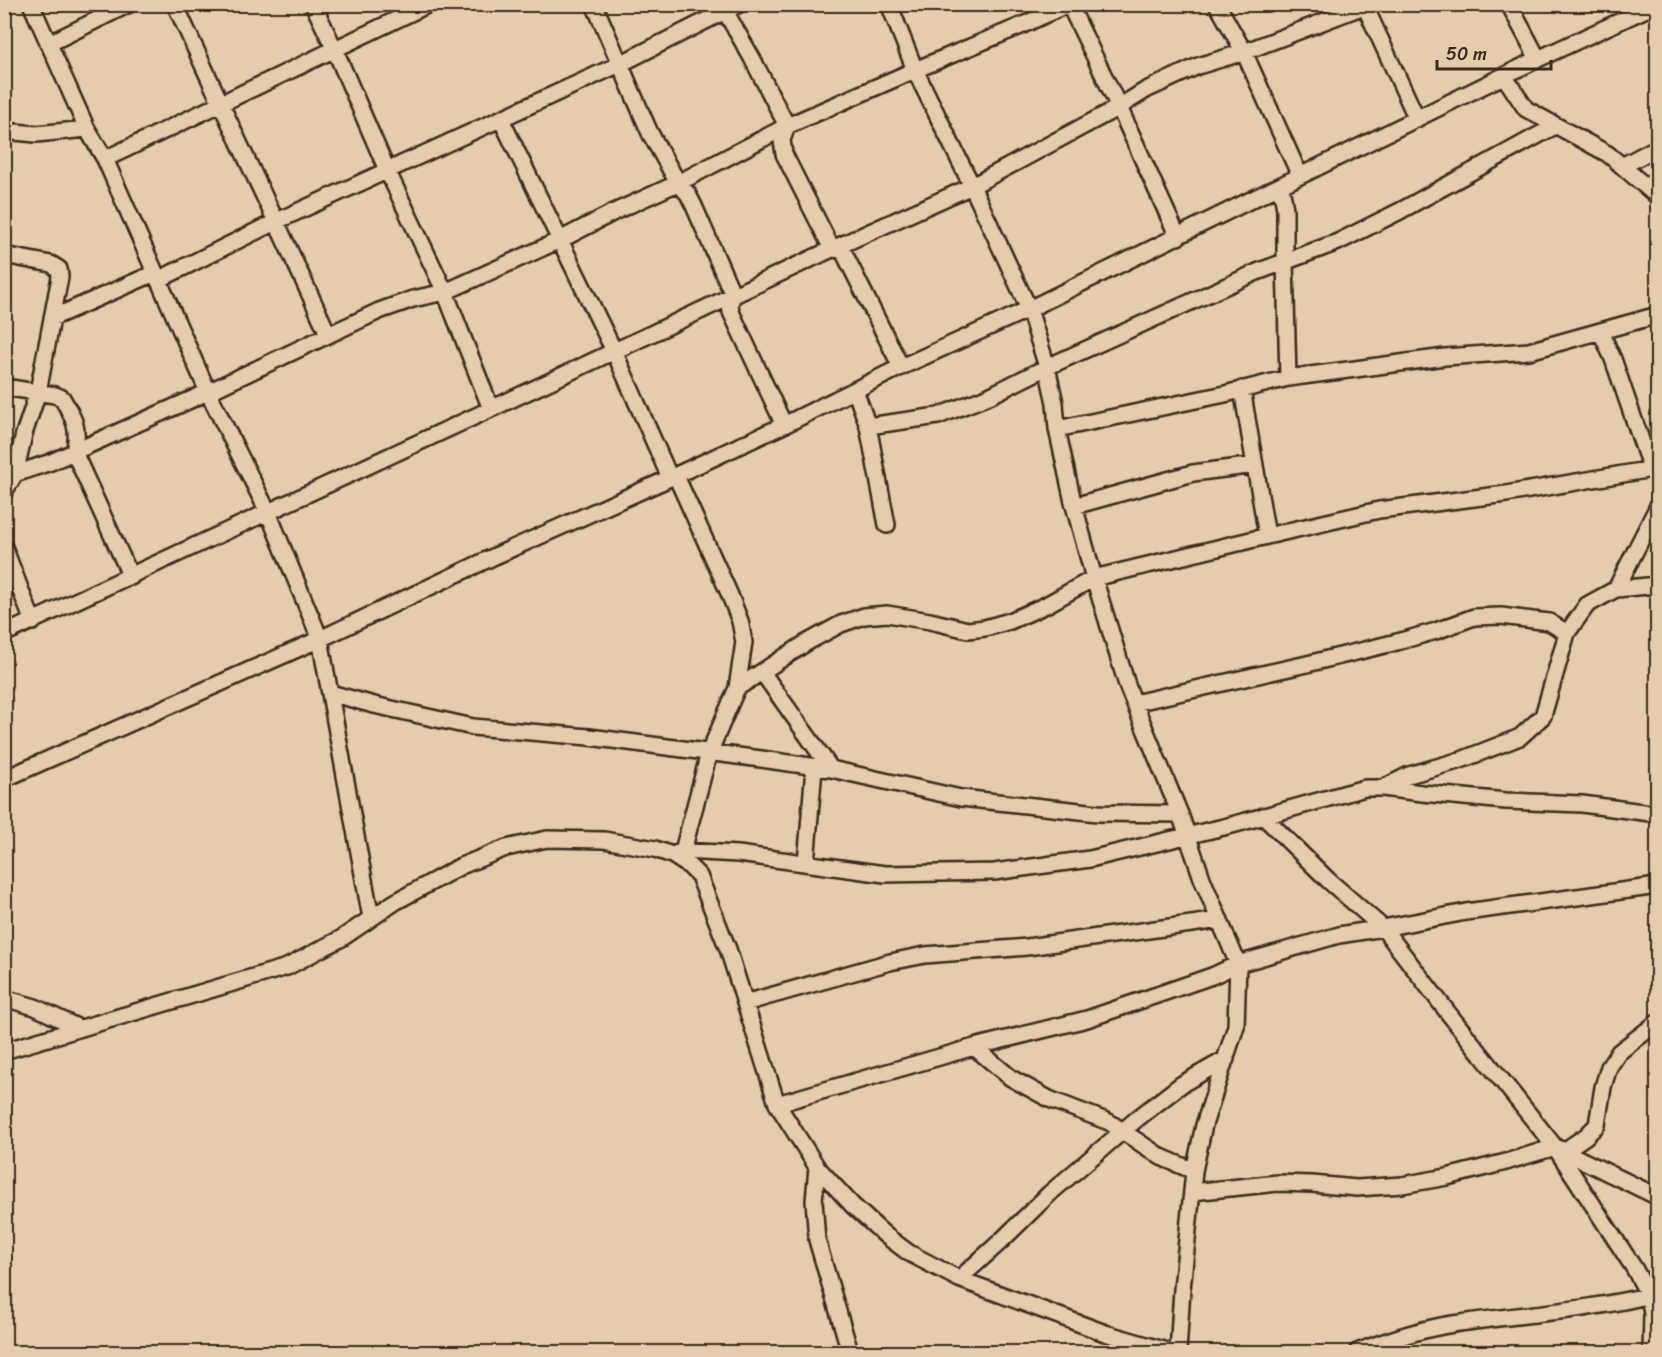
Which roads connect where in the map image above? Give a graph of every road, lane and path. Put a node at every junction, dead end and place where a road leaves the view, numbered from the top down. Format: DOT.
graph roads {
  1 [pos="31,4"];
  2 [pos="129,4"];
  3 [pos="175,4"];
  4 [pos="313,4"];
  5 [pos="594,4"];
  6 [pos="889,4"];
  7 [pos="1069,4"];
  8 [pos="1217,4"];
  9 [pos="1509,4"];
  10 [pos="427,5"];
  11 [pos="1364,5"];
  12 [pos="1652,6"];
  13 [pos="727,7"];
  14 [pos="48,44"];
  15 [pos="335,50"];
  16 [pos="1244,52"];
  17 [pos="1538,59"];
  18 [pos="620,64"];
  19 [pos="915,70"];
  20 [pos="1504,76"];
  21 [pos="220,104"];
  22 [pos="1119,107"];
  23 [pos="501,119"];
  24 [pos="1417,119"];
  25 [pos="787,126"];
  26 [pos="1555,126"];
  27 [pos="87,129"];
  28 [pos="4,131"];
  29 [pos="1658,147"];
  30 [pos="105,159"];
  31 [pos="1622,166"];
  32 [pos="387,170"];
  33 [pos="1300,176"];
  34 [pos="678,183"];
  35 [pos="972,186"];
  36 [pos="1281,187"];
  37 [pos="1658,197"];
  38 [pos="277,221"];
  39 [pos="1178,237"];
  40 [pos="560,240"];
  41 [pos="832,249"];
  42 [pos="4,255"];
  43 [pos="1285,261"];
  44 [pos="156,277"];
  45 [pos="446,292"];
  46 [pos="733,295"];
  47 [pos="1029,309"];
  48 [pos="1658,315"];
  49 [pos="52,318"];
  50 [pos="1601,332"];
  51 [pos="328,334"];
  52 [pos="614,351"];
  53 [pos="901,367"];
  54 [pos="1047,367"];
  55 [pos="1288,378"];
  56 [pos="4,387"];
  57 [pos="1242,389"];
  58 [pos="855,390"];
  59 [pos="38,392"];
  60 [pos="208,392"];
  61 [pos="491,409"];
  62 [pos="784,425"];
  63 [pos="868,426"];
  64 [pos="1057,429"];
  65 [pos="74,452"];
  66 [pos="1255,465"];
  67 [pos="1654,469"];
  68 [pos="15,474"];
  69 [pos="673,477"];
  70 [pos="4,492"];
  71 [pos="1074,506"];
  72 [pos="1658,506"];
  73 [pos="268,512"];
  74 [pos="887,525"];
  75 [pos="1267,536"];
  76 [pos="4,547"];
  77 [pos="131,577"];
  78 [pos="1094,578"];
  79 [pos="1658,585"];
  80 [pos="1616,589"];
  81 [pos="33,622"];
  82 [pos="1567,633"];
  83 [pos="4,634"];
  84 [pos="320,639"];
  85 [pos="762,672"];
  86 [pos="737,688"];
  87 [pos="330,693"];
  88 [pos="1134,703"];
  89 [pos="709,753"];
  90 [pos="814,768"];
  91 [pos="831,769"];
  92 [pos="4,779"];
  93 [pos="1383,788"];
  94 [pos="1180,814"];
  95 [pos="1658,814"];
  96 [pos="1263,816"];
  97 [pos="1188,836"];
  98 [pos="678,853"];
  99 [pos="806,863"];
  100 [pos="1658,886"];
  101 [pos="371,918"];
  102 [pos="1220,920"];
  103 [pos="1383,928"];
  104 [pos="1238,964"];
  105 [pos="4,998"];
  106 [pos="745,1003"];
  107 [pos="1658,1022"];
  108 [pos="79,1028"];
  109 [pos="974,1047"];
  110 [pos="4,1052"];
  111 [pos="1226,1059"];
  112 [pos="777,1104"];
  113 [pos="1122,1131"];
  114 [pos="1560,1149"];
  115 [pos="817,1167"];
  116 [pos="1194,1171"];
  117 [pos="1192,1192"];
  118 [pos="1658,1197"];
  119 [pos="959,1279"];
  120 [pos="1653,1295"];
  121 [pos="850,1353"];
  122 [pos="1171,1353"];
  123 [pos="1178,1353"];
  124 [pos="1357,1353"];
  125 [pos="1651,1353"];
  1 -- 14 [label="street"];
  2 -- 14 [label="street"];
  3 -- 21 [label="street"];
  4 -- 15 [label="street"];
  5 -- 18 [label="street"];
  6 -- 19 [label="street"];
  7 -- 19 [label="street"];
  7 -- 22 [label="street"];
  8 -- 16 [label="street"];
  9 -- 17 [label="street"];
  10 -- 15 [label="street"];
  11 -- 16 [label="street"];
  11 -- 24 [label="street"];
  12 -- 17 [label="street"];
  13 -- 18 [label="street"];
  13 -- 25 [label="street"];
  14 -- 27 [label="street"];
  15 -- 21 [label="street"];
  15 -- 32 [label="street"];
  16 -- 22 [label="street"];
  16 -- 33 [label="street"];
  17 -- 20 [label="street"];
  18 -- 23 [label="street"];
  18 -- 34 [label="street"];
  19 -- 25 [label="street"];
  19 -- 35 [label="street"];
  20 -- 24 [label="street"];
  20 -- 26 [label="street"];
  21 -- 30 [label="street"];
  21 -- 38 [label="street"];
  22 -- 35 [label="street"];
  22 -- 39 [label="street"];
  23 -- 32 [label="street"];
  23 -- 40 [label="street"];
  24 -- 33 [label="street"];
  25 -- 34 [label="street"];
  25 -- 41 [label="street"];
  26 -- 31 [label="street"];
  26 -- 43 [label="street"];
  27 -- 28 [label="street"];
  27 -- 30 [label="street"];
  29 -- 31 [label="street"];
  30 -- 44 [label="street"];
  31 -- 37 [label="street"];
  32 -- 38 [label="street"];
  32 -- 45 [label="street"];
  33 -- 36 [label="street"];
  34 -- 40 [label="street"];
  34 -- 46 [label="street"];
  35 -- 41 [label="street"];
  35 -- 47 [label="street"];
  36 -- 39 [label="street"];
  36 -- 43 [label="street"];
  38 -- 44 [label="street"];
  38 -- 51 [label="street"];
  39 -- 47 [label="street"];
  40 -- 45 [label="street"];
  40 -- 52 [label="street"];
  41 -- 46 [label="street"];
  41 -- 53 [label="street"];
  42 -- 49 [label="street"];
  43 -- 54 [label="street"];
  43 -- 55 [label="street"];
  44 -- 49 [label="street"];
  44 -- 60 [label="street"];
  45 -- 51 [label="street"];
  45 -- 61 [label="street"];
  46 -- 52 [label="street"];
  46 -- 62 [label="street"];
  47 -- 53 [label="street"];
  47 -- 54 [label="street"];
  48 -- 50 [label="street"];
  49 -- 59 [label="street"];
  50 -- 55 [label="street"];
  50 -- 67 [label="street"];
  51 -- 60 [label="street"];
  52 -- 61 [label="street"];
  52 -- 69 [label="street"];
  53 -- 58 [label="street"];
  54 -- 63 [label="street"];
  54 -- 64 [label="street"];
  55 -- 57 [label="street"];
  56 -- 59 [label="street"];
  57 -- 64 [label="street"];
  57 -- 66 [label="street"];
  58 -- 62 [label="street"];
  58 -- 63 [label="street"];
  59 -- 65 [label="street"];
  59 -- 68 [label="street"];
  60 -- 65 [label="street"];
  60 -- 73 [label="street"];
  61 -- 73 [label="street"];
  62 -- 69 [label="street"];
  63 -- 74 [label="street"];
  64 -- 71 [label="street"];
  65 -- 68 [label="street"];
  65 -- 77 [label="street"];
  66 -- 71 [label="street"];
  66 -- 75 [label="street"];
  67 -- 75 [label="street"];
  68 -- 70 [label="street"];
  69 -- 84 [label="street"];
  69 -- 86 [label="street"];
  71 -- 78 [label="street"];
  72 -- 80 [label="street"];
  73 -- 77 [label="street"];
  73 -- 84 [label="street"];
  75 -- 78 [label="street"];
  76 -- 81 [label="street"];
  77 -- 81 [label="street"];
  78 -- 85 [label="street"];
  78 -- 88 [label="street"];
  79 -- 80 [label="street"];
  80 -- 82 [label="street"];
  81 -- 83 [label="street"];
  82 -- 88 [label="street"];
  82 -- 93 [label="street"];
  84 -- 87 [label="street"];
  84 -- 92 [label="street"];
  85 -- 86 [label="street"];
  85 -- 91 [label="street"];
  86 -- 89 [label="street"];
  87 -- 89 [label="street"];
  87 -- 101 [label="street"];
  88 -- 94 [label="street"];
  89 -- 90 [label="street"];
  89 -- 98 [label="street"];
  90 -- 91 [label="street"];
  90 -- 99 [label="street"];
  91 -- 94 [label="street"];
  93 -- 95 [label="street"];
  93 -- 96 [label="street"];
  94 -- 97 [label="street"];
  96 -- 97 [label="street"];
  96 -- 103 [label="street"];
  97 -- 99 [label="street"];
  97 -- 102 [label="street"];
  98 -- 99 [label="street"];
  98 -- 101 [label="street"];
  98 -- 106 [label="street"];
  100 -- 103 [label="street"];
  101 -- 108 [label="street"];
  102 -- 104 [label="street"];
  102 -- 106 [label="street"];
  103 -- 104 [label="street"];
  103 -- 114 [label="street"];
  104 -- 109 [label="street"];
  104 -- 111 [label="street"];
  105 -- 108 [label="street"];
  106 -- 112 [label="street"];
  107 -- 114 [label="street"];
  108 -- 110 [label="street"];
  109 -- 112 [label="street"];
  109 -- 113 [label="street"];
  111 -- 113 [label="street"];
  111 -- 116 [label="street"];
  112 -- 115 [label="street"];
  113 -- 116 [label="street"];
  113 -- 119 [label="street"];
  114 -- 117 [label="street"];
  114 -- 118 [label="street"];
  114 -- 120 [label="street"];
  115 -- 119 [label="street"];
  115 -- 121 [label="street"];
  116 -- 117 [label="street"];
  117 -- 123 [label="street"];
  119 -- 122 [label="street"];
  120 -- 124 [label="street"];
  120 -- 125 [label="street"];
}
